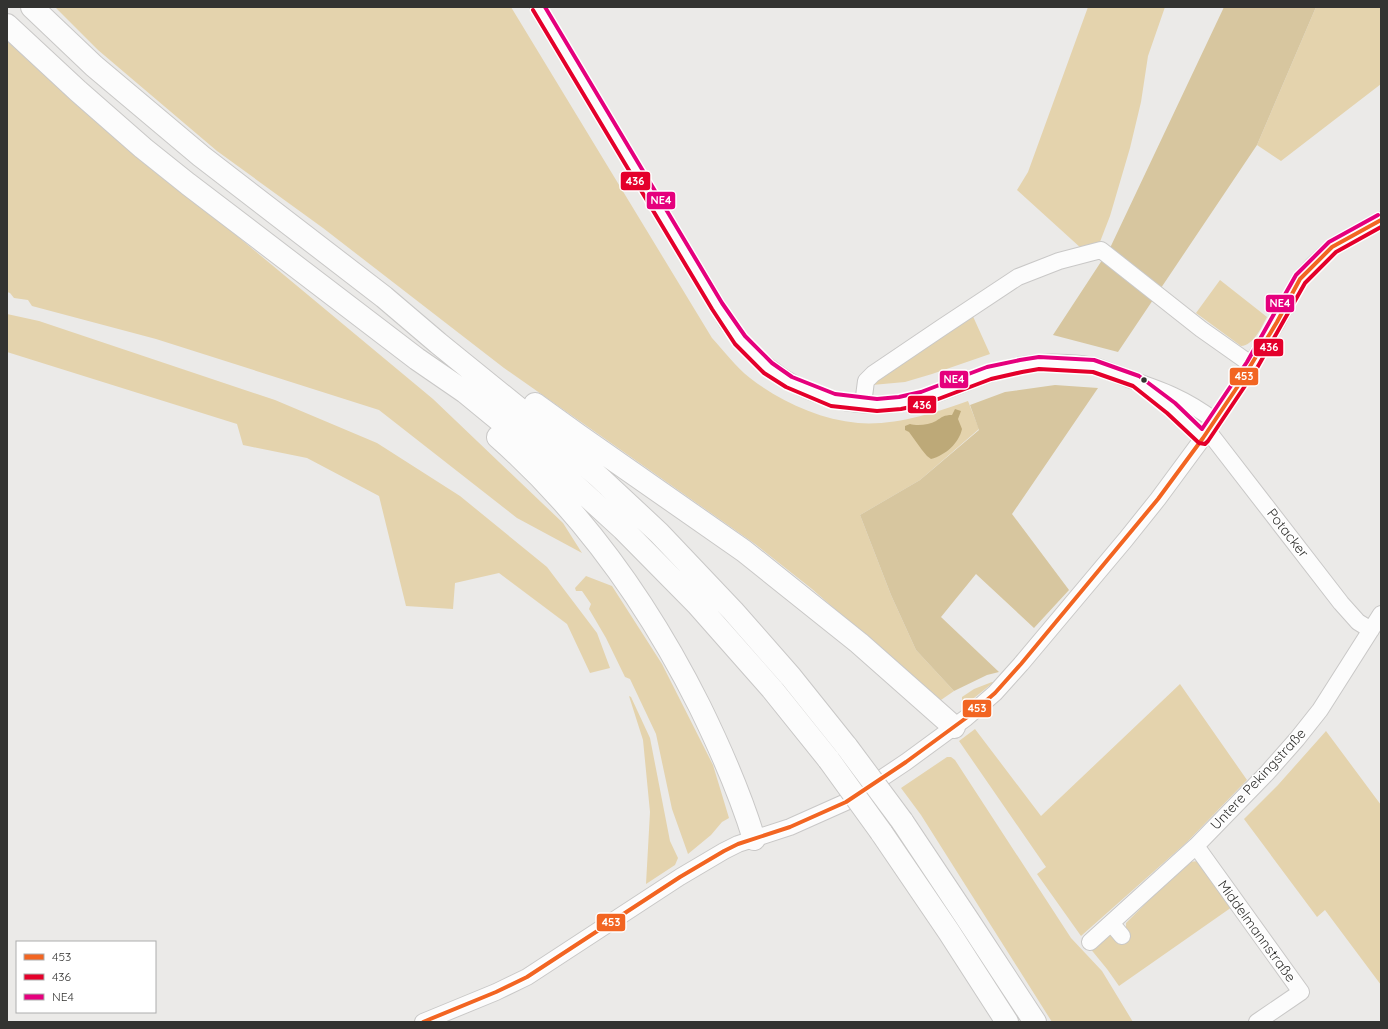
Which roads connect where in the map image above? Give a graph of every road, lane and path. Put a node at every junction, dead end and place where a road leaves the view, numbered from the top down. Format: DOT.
graph roads {
  1 [pos="32,7"];
  2 [pos="538,7"];
  3 [pos="7,24"];
  4 [pos="1381,220"];
  5 [pos="384,297"];
  6 [pos="417,359"];
  7 [pos="1252,365"];
  8 [pos="864,404"];
  9 [pos="1209,430"];
  10 [pos="1381,614"];
  11 [pos="1371,630"];
  12 [pos="954,727"];
  13 [pos="754,839"];
  14 [pos="1196,846"];
  15 [pos="1111,923"];
  16 [pos="1122,936"];
  17 [pos="1090,942"];
  18 [pos="423,1022"];
  19 [pos="1007,1022"];
  20 [pos="1034,1022"];
  21 [pos="1257,1022"];
  1 -- 5 [label="highway"];
  2 -- 8 [label="street, Potacker"];
  3 -- 6 [label="highway"];
  4 -- 7 [label="street"];
  5 -- 12 [label="highway"];
  5 -- 20 [label="highway, bridge"];
  6 -- 13 [label="highway"];
  6 -- 19 [label="highway, bridge"];
  7 -- 8 [label="street"];
  7 -- 9 [label="street"];
  8 -- 9 [label="street, Potacker"];
  9 -- 11 [label="street, Potacker"];
  9 -- 12 [label="street"];
  10 -- 11 [label="street, Untere Pekingstraße"];
  11 -- 14 [label="street, Untere Pekingstraße"];
  12 -- 13 [label="street"];
  13 -- 18 [label="street"];
  14 -- 15 [label="street, Untere Pekingstraße"];
  14 -- 21 [label="street, Middelmannstraße"];
  15 -- 16 [label="street"];
  15 -- 17 [label="street, Untere Pekingstraße"];
}
